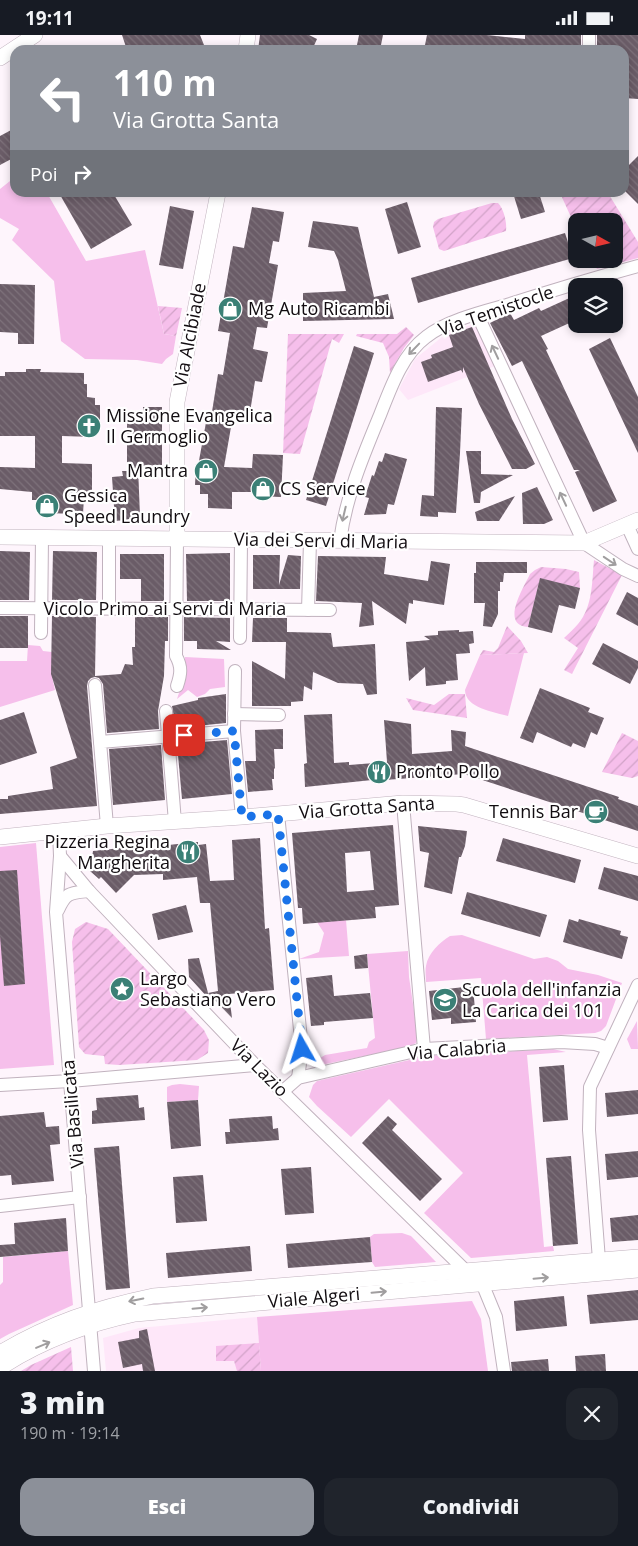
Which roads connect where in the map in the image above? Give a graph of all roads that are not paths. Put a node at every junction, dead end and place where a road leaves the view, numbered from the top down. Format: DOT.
graph roads {
  1 [pos="35,35"];
  2 [pos="20,45"];
  3 [pos="217,197"];
  4 [pos="638,267"];
  5 [pos="477,314"];
  6 [pos="633,522"];
  7 [pos="0,537"];
  8 [pos="42,537"];
  9 [pos="109,538"];
  10 [pos="177,539"];
  11 [pos="241,540"];
  12 [pos="310,541"];
  13 [pos="340,541"];
  14 [pos="584,543"];
  15 [pos="638,549"];
  16 [pos="638,576"];
  17 [pos="0,608"];
  18 [pos="42,608"];
  19 [pos="109,608"];
  20 [pos="176,609"];
  21 [pos="241,609"];
  22 [pos="308,610"];
  23 [pos="330,610"];
  24 [pos="41,633"];
  25 [pos="240,638"];
  26 [pos="236,671"];
  27 [pos="95,685"];
  28 [pos="177,686"];
  29 [pos="166,711"];
  30 [pos="234,714"];
  31 [pos="280,715"];
  32 [pos="234,731"];
  33 [pos="168,736"];
  34 [pos="100,742"];
  35 [pos="403,803"];
  36 [pos="278,814"];
  37 [pos="242,817"];
  38 [pos="175,822"];
  39 [pos="108,826"];
  40 [pos="59,831"];
  41 [pos="0,837"];
  42 [pos="60,856"];
  43 [pos="638,856"];
  44 [pos="88,891"];
  45 [pos="56,912"];
  46 [pos="638,985"];
  47 [pos="608,1048"];
  48 [pos="424,1049"];
  49 [pos="255,1065"];
  50 [pos="298,1078"];
  51 [pos="70,1081"];
  52 [pos="0,1085"];
  53 [pos="282,1092"];
  54 [pos="80,1197"];
  55 [pos="0,1206"];
  56 [pos="638,1257"];
  57 [pos="599,1261"];
  58 [pos="638,1271"];
  59 [pos="467,1272"];
  60 [pos="482,1283"];
  61 [pos="90,1318"];
  62 [pos="0,1353"];
  63 [pos="0,1368"];
  64 [pos="94,1371"];
  65 [pos="504,1371"];
  1 -- 2 [label="street"];
  3 -- 10 [label="street, Via Alcibiade"];
  4 -- 5 [label="street, Via Temistocle"];
  5 -- 13 [label="street, Via Temistocle, one-way"];
  14 -- 5 [label="street, one-way"];
  6 -- 14 [label="street, Via dei Servi di Maria"];
  6 -- 15 [label="street"];
  7 -- 8 [label="street, Via dei Servi di Maria"];
  8 -- 9 [label="street, Via dei Servi di Maria"];
  8 -- 18 [label="street"];
  9 -- 10 [label="street, Via dei Servi di Maria"];
  9 -- 19 [label="street"];
  10 -- 11 [label="street, Via dei Servi di Maria"];
  10 -- 20 [label="street"];
  11 -- 12 [label="street, Via dei Servi di Maria"];
  11 -- 21 [label="street"];
  12 -- 13 [label="street, Via dei Servi di Maria"];
  12 -- 22 [label="street"];
  13 -- 14 [label="street, Via dei Servi di Maria"];
  14 -- 16 [label="street, one-way"];
  17 -- 18 [label="street, Vicolo Primo ai Servi di Maria"];
  18 -- 19 [label="street, Vicolo Primo ai Servi di Maria"];
  18 -- 24 [label="street"];
  19 -- 20 [label="street, Vicolo Primo ai Servi di Maria"];
  20 -- 21 [label="street, Vicolo Primo ai Servi di Maria"];
  20 -- 28 [label="street"];
  21 -- 22 [label="street, Vicolo Primo ai Servi di Maria"];
  21 -- 25 [label="street"];
  22 -- 23 [label="street, Vicolo Primo ai Servi di Maria"];
  26 -- 30 [label="street"];
  27 -- 34 [label="street"];
  29 -- 33 [label="street"];
  30 -- 31 [label="street"];
  30 -- 32 [label="street"];
  32 -- 33 [label="street"];
  32 -- 37 [label="street"];
  33 -- 34 [label="street"];
  33 -- 38 [label="street"];
  34 -- 39 [label="street"];
  35 -- 36 [label="street, Via Grotta Santa"];
  35 -- 43 [label="street, Via Grotta Santa"];
  35 -- 48 [label="street"];
  36 -- 37 [label="street, Via Grotta Santa"];
  36 -- 50 [label="street"];
  37 -- 38 [label="street, Via Grotta Santa"];
  38 -- 39 [label="street, Via Grotta Santa"];
  39 -- 40 [label="street, Via Grotta Santa"];
  40 -- 41 [label="street, Via Grotta Santa"];
  40 -- 42 [label="street, Via Basilicata"];
  42 -- 44 [label="street, Via Lazio"];
  42 -- 45 [label="street, Via Basilicata"];
  44 -- 45 [label="street"];
  44 -- 49 [label="street, Via Lazio"];
  45 -- 51 [label="street, Via Basilicata"];
  46 -- 47 [label="street"];
  47 -- 48 [label="street, Via Calabria"];
  47 -- 57 [label="street"];
  48 -- 50 [label="street, Via Calabria"];
  49 -- 51 [label="street"];
  49 -- 53 [label="street, Via Lazio"];
  50 -- 53 [label="street, Via Calabria"];
  51 -- 52 [label="street"];
  51 -- 54 [label="street, Via Basilicata"];
  53 -- 59 [label="street, Via Lazio"];
  54 -- 55 [label="street"];
  54 -- 61 [label="street, Via Basilicata"];
  56 -- 57 [label="street, Viale Algeri"];
  57 -- 59 [label="street, Viale Algeri"];
  60 -- 58 [label="street, Viale Algeri, one-way"];
  59 -- 61 [label="street, Viale Algeri, one-way"];
  61 -- 60 [label="street, Viale Algeri, one-way"];
  60 -- 65 [label="street"];
  61 -- 62 [label="street, Viale Algeri"];
  63 -- 61 [label="street, Viale Algeri, one-way"];
  61 -- 64 [label="street, Via Basilicata"];
}
